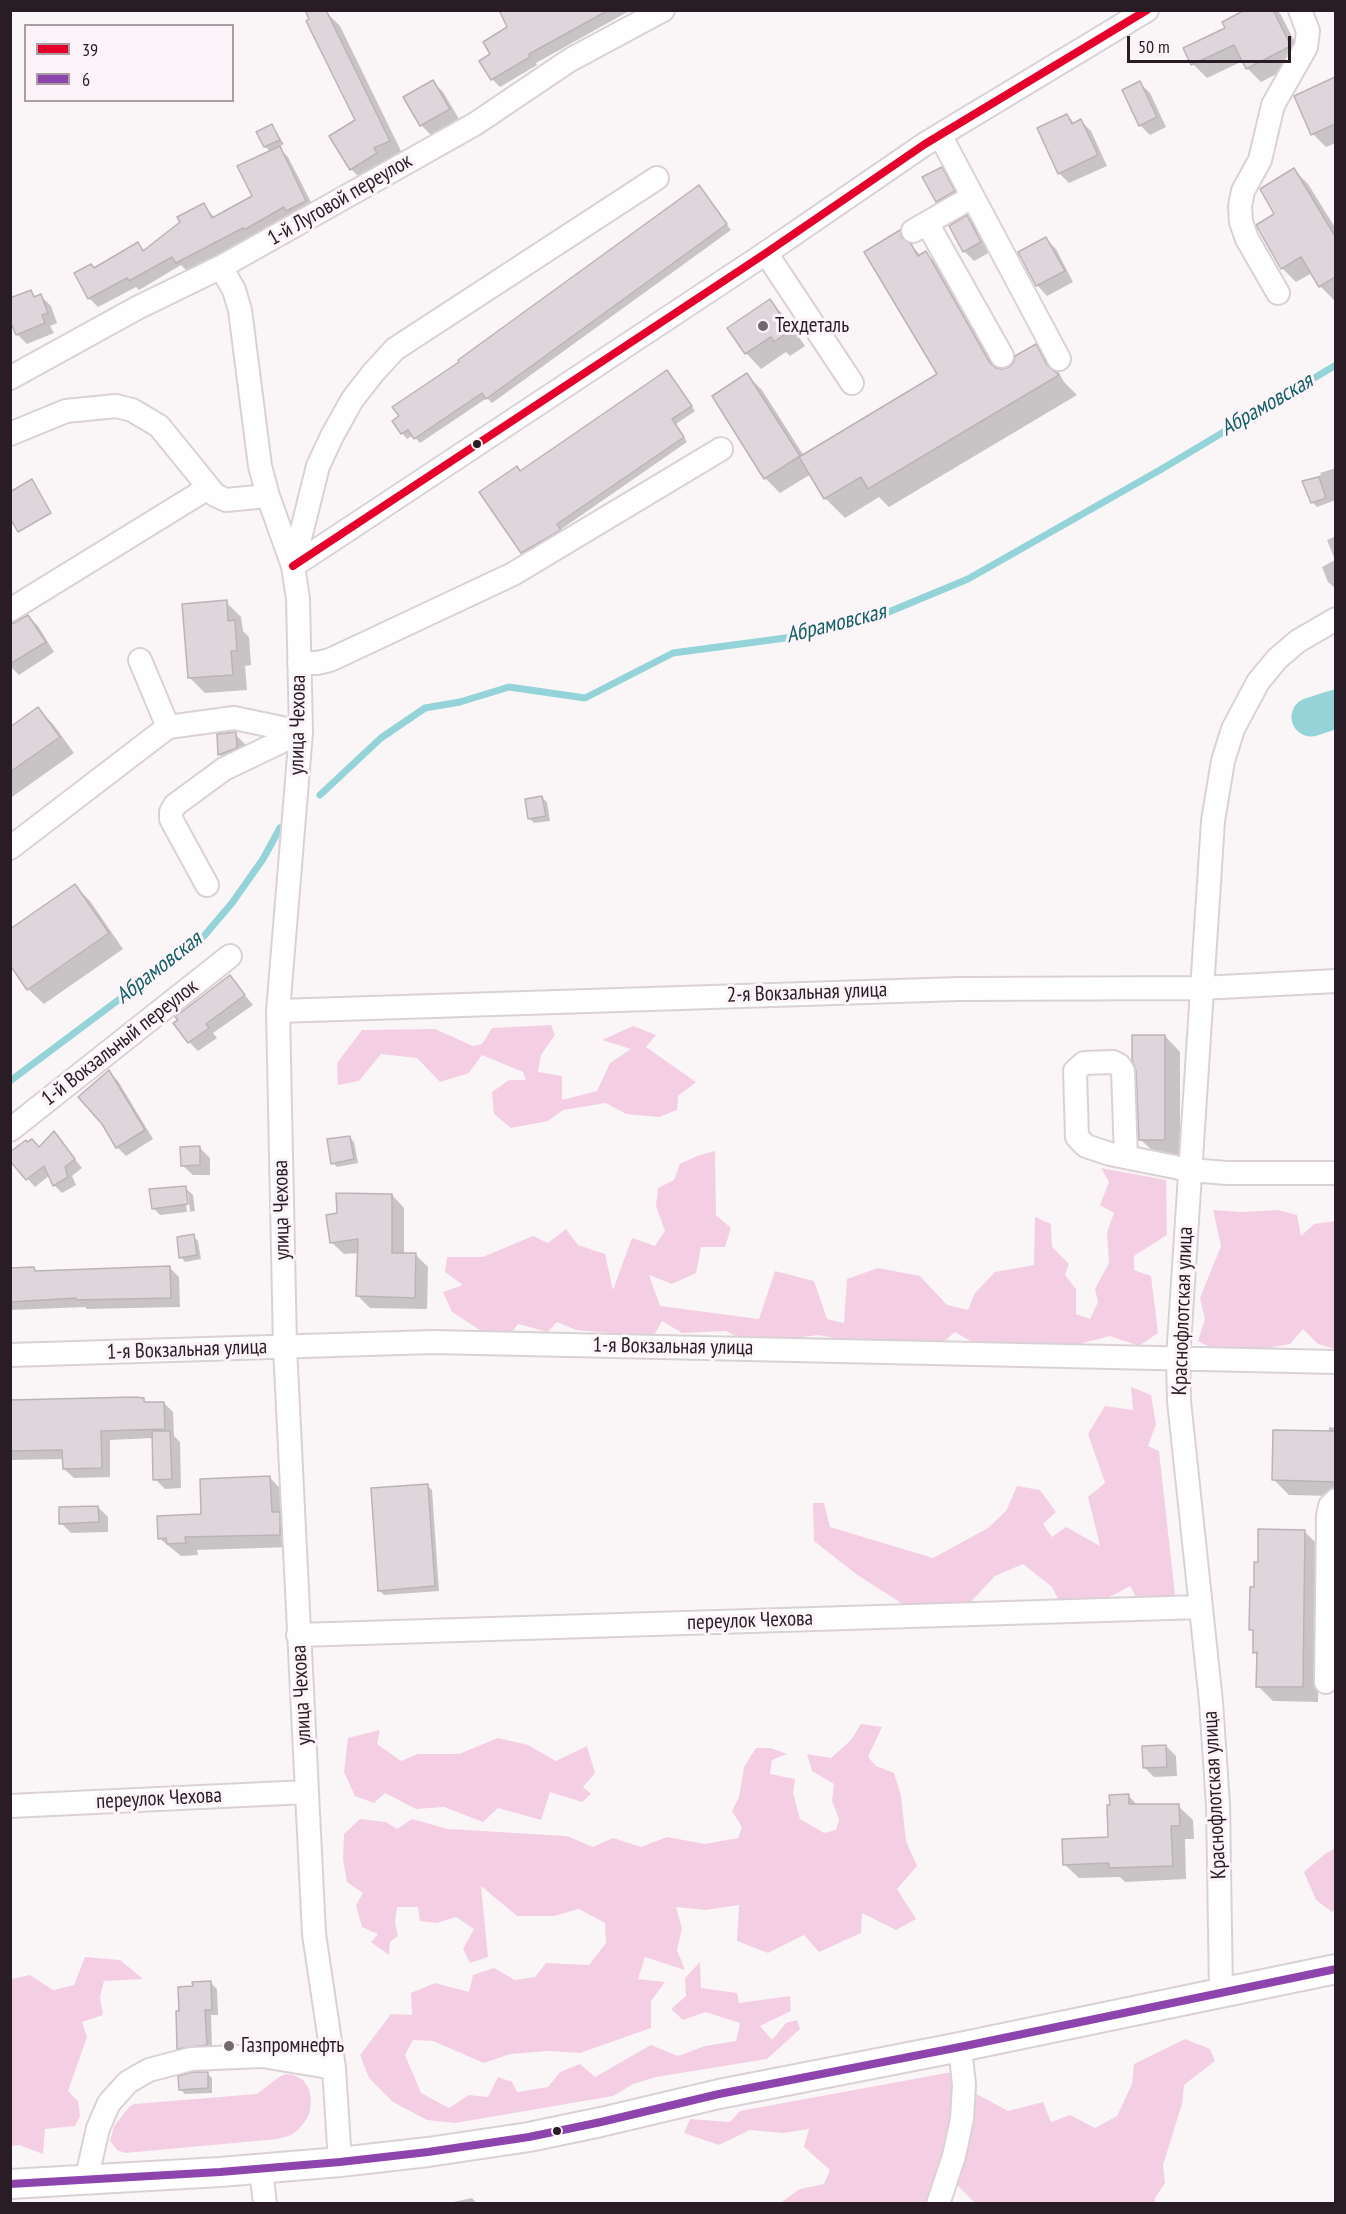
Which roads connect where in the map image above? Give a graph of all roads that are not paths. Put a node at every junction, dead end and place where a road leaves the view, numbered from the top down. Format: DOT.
graph roads {
  1 [pos="663,10"];
  2 [pos="1147,10"];
  3 [pos="1299,10"];
  4 [pos="940,135"];
  5 [pos="657,178"];
  6 [pos="972,197"];
  7 [pos="766,253"];
  8 [pos="221,267"];
  9 [pos="1278,293"];
  10 [pos="1002,356"];
  11 [pos="1059,359"];
  12 [pos="10,378"];
  13 [pos="852,383"];
  14 [pos="10,434"];
  15 [pos="721,449"];
  16 [pos="208,488"];
  17 [pos="268,496"];
  18 [pos="293,566"];
  19 [pos="10,610"];
  20 [pos="1335,619"];
  21 [pos="140,660"];
  22 [pos="299,663"];
  23 [pos="168,727"];
  24 [pos="301,732"];
  25 [pos="10,848"];
  26 [pos="207,885"];
  27 [pos="230,956"];
  28 [pos="1335,981"];
  29 [pos="1202,988"];
  30 [pos="278,1011"];
  31 [pos="10,1130"];
  32 [pos="1126,1157"];
  33 [pos="1190,1170"];
  34 [pos="1335,1173"];
  35 [pos="285,1347"];
  36 [pos="10,1355"];
  37 [pos="1178,1359"];
  38 [pos="1335,1362"];
  39 [pos="1335,1500"];
  40 [pos="1201,1607"];
  41 [pos="298,1635"];
  42 [pos="1326,1682"];
  43 [pos="307,1792"];
  44 [pos="10,1806"];
  45 [pos="1335,1969"];
  46 [pos="1221,1992"];
  47 [pos="960,2047"];
  48 [pos="334,2068"];
  49 [pos="339,2162"];
  50 [pos="261,2169"];
  51 [pos="86,2181"];
  52 [pos="10,2184"];
  53 [pos="265,2204"];
  54 [pos="938,2204"];
  1 -- 8 [label="street, 1-й Луговой переулок"];
  2 -- 4 [label="street"];
  3 -- 9 [label="street"];
  4 -- 6 [label="street"];
  4 -- 7 [label="street"];
  5 -- 18 [label="street"];
  6 -- 10 [label="street"];
  6 -- 11 [label="street"];
  7 -- 13 [label="street"];
  7 -- 18 [label="street"];
  8 -- 12 [label="street, 1-й Луговой переулок"];
  8 -- 17 [label="street, улица Чехова"];
  14 -- 16 [label="street"];
  15 -- 22 [label="street"];
  16 -- 17 [label="street"];
  16 -- 19 [label="street"];
  17 -- 18 [label="street, улица Чехова"];
  18 -- 22 [label="street, улица Чехова"];
  20 -- 29 [label="street, Краснофлотская улица"];
  21 -- 23 [label="street"];
  22 -- 24 [label="street, улица Чехова"];
  23 -- 24 [label="street"];
  23 -- 25 [label="street"];
  24 -- 26 [label="street"];
  24 -- 30 [label="street, улица Чехова"];
  27 -- 31 [label="street, 1-й Вокзальный переулок"];
  28 -- 29 [label="street, 2-я Вокзальная улица"];
  29 -- 30 [label="street, 2-я Вокзальная улица"];
  29 -- 33 [label="street, Краснофлотская улица"];
  30 -- 35 [label="street, улица Чехова"];
  32 -- 33 [label="street"];
  33 -- 34 [label="street"];
  33 -- 37 [label="street, Краснофлотская улица"];
  35 -- 36 [label="street, 1-я Вокзальная улица"];
  35 -- 37 [label="street, 1-я Вокзальная улица"];
  35 -- 41 [label="street, улица Чехова"];
  37 -- 38 [label="street, 1-я Вокзальная улица"];
  37 -- 40 [label="street, Краснофлотская улица"];
  39 -- 42 [label="street"];
  40 -- 41 [label="street, переулок Чехова"];
  40 -- 46 [label="street, Краснофлотская улица"];
  41 -- 43 [label="street, улица Чехова"];
  43 -- 44 [label="street, переулок Чехова"];
  43 -- 48 [label="street, улица Чехова"];
  45 -- 46 [label="main road"];
  46 -- 47 [label="main road"];
  47 -- 49 [label="main road"];
  47 -- 54 [label="street"];
  48 -- 49 [label="street, улица Чехова"];
  48 -- 51 [label="street"];
  49 -- 50 [label="main road"];
  50 -- 51 [label="main road"];
  50 -- 53 [label="street"];
  51 -- 52 [label="main road"];
}
